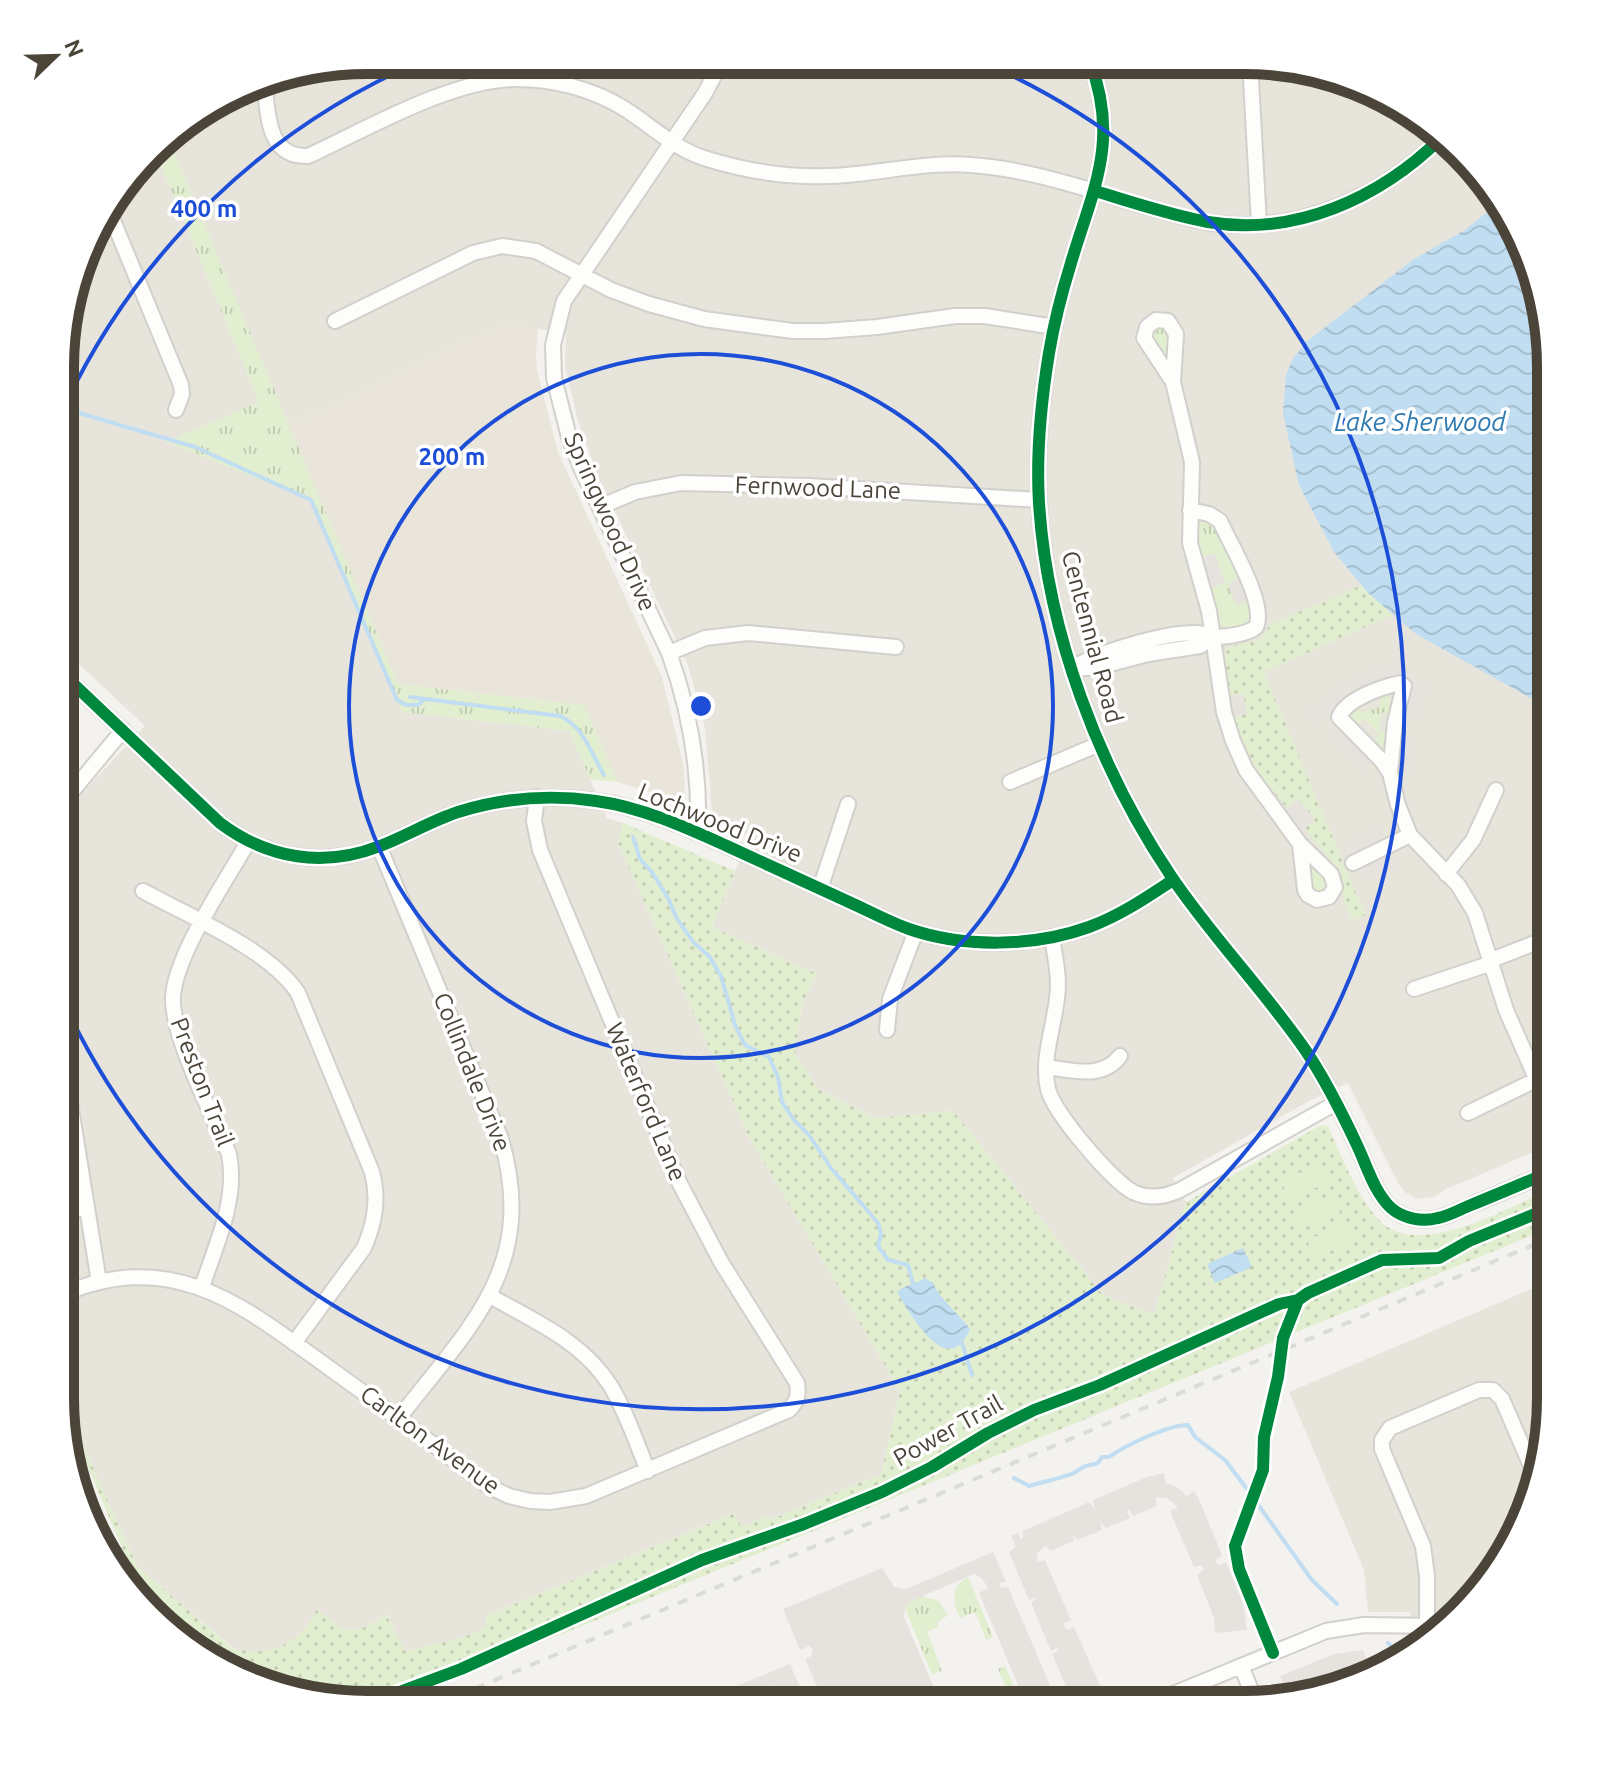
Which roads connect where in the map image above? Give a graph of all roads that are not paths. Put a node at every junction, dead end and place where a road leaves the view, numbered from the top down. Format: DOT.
graph roads {
  1 [pos="715,74"];
  2 [pos="1094,74"];
  3 [pos="1251,74"];
  4 [pos="266,92"];
  5 [pos="672,143"];
  6 [pos="1434,145"];
  7 [pos="1095,191"];
  8 [pos="113,220"];
  9 [pos="1259,224"];
  10 [pos="581,275"];
  11 [pos="335,321"];
  12 [pos="1054,327"];
  13 [pos="1173,382"];
  14 [pos="176,410"];
  15 [pos="1039,500"];
  16 [pos="600,507"];
  17 [pos="1190,510"];
  18 [pos="1212,637"];
  19 [pos="896,647"];
  20 [pos="669,653"];
  21 [pos="1072,668"];
  22 [pos="74,684"];
  23 [pos="123,730"];
  24 [pos="1099,744"];
  25 [pos="1390,773"];
  26 [pos="1010,782"];
  27 [pos="74,789"];
  28 [pos="1496,790"];
  29 [pos="537,797"];
  30 [pos="848,804"];
  31 [pos="698,833"];
  32 [pos="1410,835"];
  33 [pos="248,842"];
  34 [pos="1300,844"];
  35 [pos="379,846"];
  36 [pos="1353,863"];
  37 [pos="1446,874"];
  38 [pos="1173,880"];
  39 [pos="820,889"];
  40 [pos="143,891"];
  41 [pos="202,924"];
  42 [pos="916,931"];
  43 [pos="1052,937"];
  44 [pos="1537,942"];
  45 [pos="1489,961"];
  46 [pos="1414,989"];
  47 [pos="887,1030"];
  48 [pos="1120,1056"];
  49 [pos="1046,1067"];
  50 [pos="1536,1080"];
  51 [pos="1336,1103"];
  52 [pos="1468,1113"];
  53 [pos="74,1127"];
  54 [pos="1537,1177"];
  55 [pos="87,1208"];
  56 [pos="74,1210"];
  57 [pos="99,1282"];
  58 [pos="202,1287"];
  59 [pos="74,1291"];
  60 [pos="490,1296"];
  61 [pos="294,1343"];
  62 [pos="798,1390"];
  63 [pos="399,1418"];
  64 [pos="1529,1462"];
  65 [pos="648,1471"];
  66 [pos="1433,1621"];
  67 [pos="1428,1626"];
  68 [pos="1241,1666"];
  69 [pos="1180,1691"];
  70 [pos="1251,1691"];
  1 -- 5 [label="street, Springwood Drive"];
  2 -- 7 [label="street, Centennial Road"];
  3 -- 9 [label="street"];
  4 -- 5 [label="street"];
  5 -- 7 [label="street"];
  5 -- 10 [label="street, Springwood Drive"];
  6 -- 9 [label="street"];
  7 -- 9 [label="street"];
  7 -- 12 [label="street, Centennial Road"];
  8 -- 14 [label="street"];
  10 -- 11 [label="street"];
  10 -- 12 [label="street"];
  10 -- 16 [label="street, Springwood Drive"];
  12 -- 15 [label="street, Centennial Road"];
  13 -- 17 [label="street"];
  15 -- 16 [label="street, Fernwood Lane"];
  15 -- 21 [label="street, Centennial Road"];
  16 -- 20 [label="street, Springwood Drive"];
  17 -- 18 [label="street"];
  17 -- 18 [label="street"];
  18 -- 21 [label="street"];
  18 -- 34 [label="street"];
  19 -- 20 [label="street"];
  20 -- 31 [label="street, Springwood Drive"];
  21 -- 24 [label="street, Centennial Road"];
  22 -- 23 [label="street, Lochwood Drive"];
  23 -- 27 [label="street"];
  23 -- 33 [label="street, Lochwood Drive"];
  24 -- 26 [label="street"];
  24 -- 38 [label="street, Centennial Road"];
  25 -- 25 [label="street"];
  25 -- 32 [label="street"];
  28 -- 37 [label="street"];
  29 -- 31 [label="street, Lochwood Drive"];
  29 -- 35 [label="street, Lochwood Drive"];
  29 -- 62 [label="street, Waterford Lane"];
  30 -- 39 [label="street"];
  31 -- 39 [label="street, Lochwood Drive"];
  32 -- 36 [label="street"];
  32 -- 37 [label="street"];
  33 -- 35 [label="street, Lochwood Drive"];
  33 -- 41 [label="street, Preston Trail"];
  35 -- 60 [label="street, Collindale Drive"];
  37 -- 45 [label="street"];
  38 -- 43 [label="street, Lochwood Drive"];
  38 -- 51 [label="street, Centennial Road"];
  39 -- 42 [label="street, Lochwood Drive"];
  40 -- 41 [label="street"];
  41 -- 58 [label="street, Preston Trail"];
  41 -- 61 [label="street"];
  42 -- 43 [label="street, Lochwood Drive"];
  42 -- 47 [label="street"];
  43 -- 49 [label="street"];
  44 -- 45 [label="street"];
  45 -- 46 [label="street"];
  45 -- 50 [label="street"];
  48 -- 49 [label="street"];
  49 -- 51 [label="street"];
  50 -- 52 [label="street"];
  51 -- 54 [label="street, Centennial Road"];
  53 -- 55 [label="street"];
  55 -- 56 [label="street"];
  55 -- 57 [label="street"];
  57 -- 58 [label="street, Carlton Avenue"];
  57 -- 59 [label="street, Carlton Avenue"];
  58 -- 61 [label="street, Carlton Avenue"];
  60 -- 63 [label="street, Collindale Drive"];
  60 -- 65 [label="street"];
  61 -- 63 [label="street, Carlton Avenue"];
  62 -- 65 [label="street, Carlton Avenue"];
  63 -- 65 [label="street, Carlton Avenue"];
  64 -- 66 [label="street"];
  67 -- 68 [label="street"];
  68 -- 69 [label="street"];
  68 -- 70 [label="street"];
}
